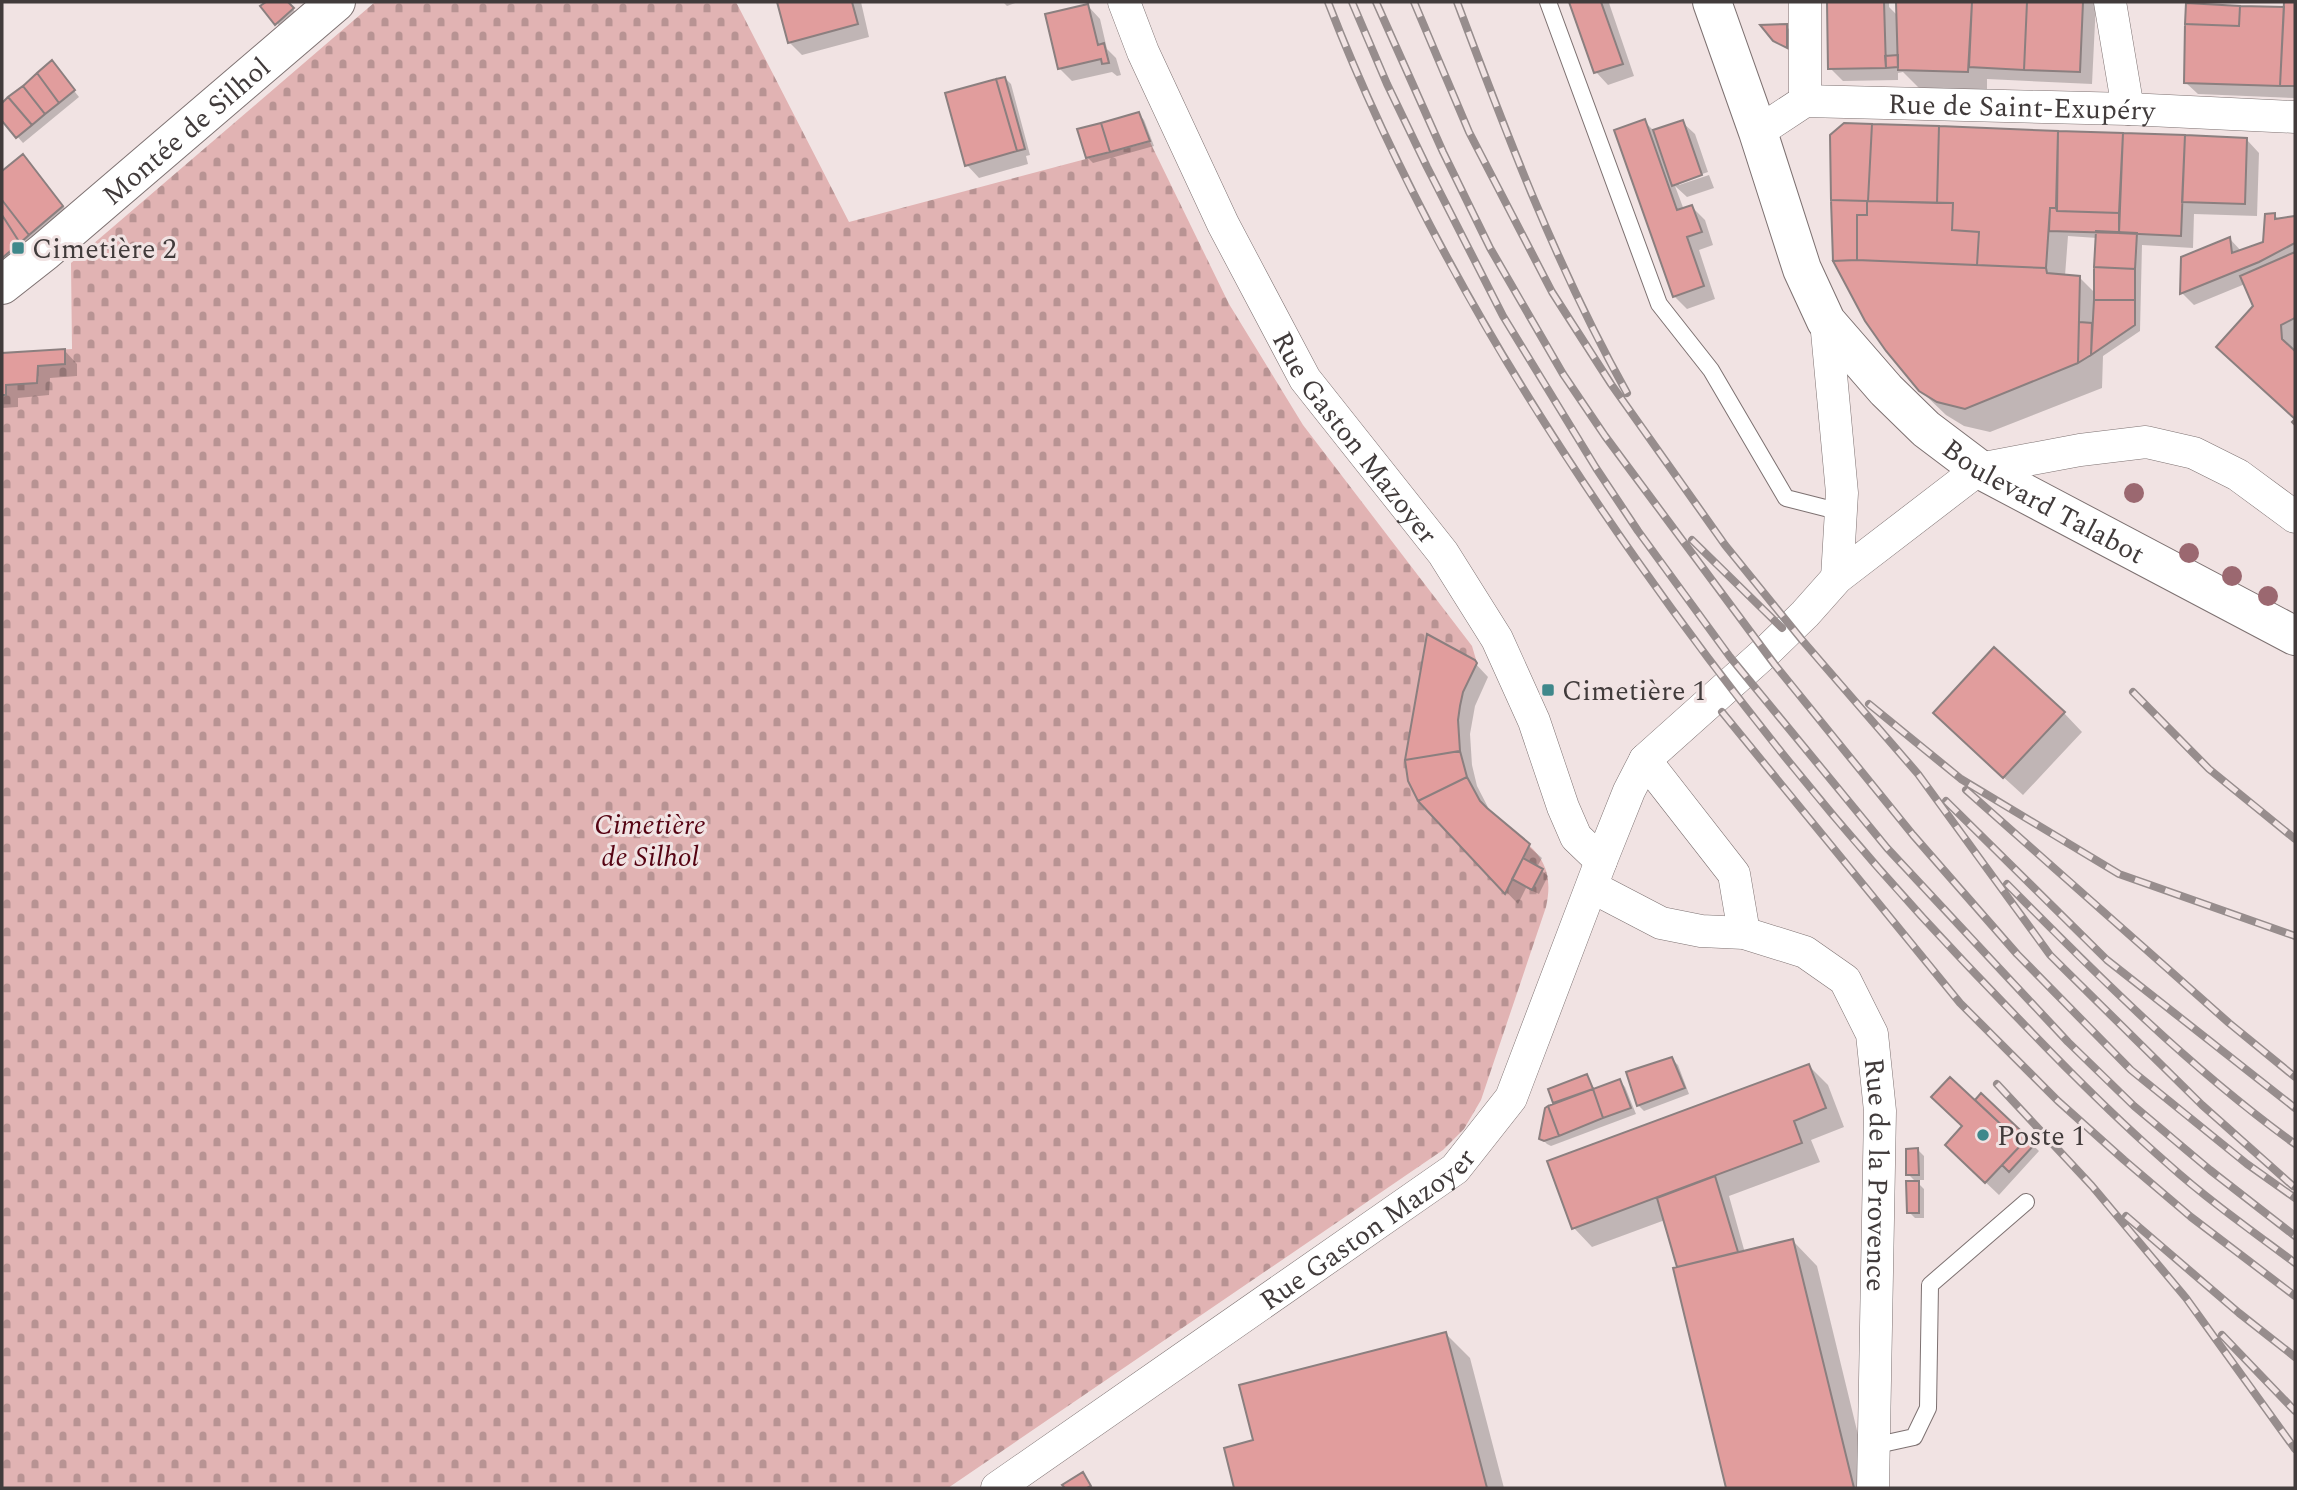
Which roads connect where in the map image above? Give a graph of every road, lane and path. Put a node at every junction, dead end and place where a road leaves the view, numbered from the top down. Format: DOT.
graph roads {
  1 [pos="336,2"];
  2 [pos="1124,2"];
  3 [pos="1548,2"];
  4 [pos="1712,2"];
  5 [pos="1805,2"];
  6 [pos="2110,2"];
  7 [pos="1805,101"];
  8 [pos="2128,109"];
  9 [pos="2295,117"];
  10 [pos="1758,132"];
  11 [pos="2,285"];
  12 [pos="1826,321"];
  13 [pos="1979,469"];
  14 [pos="1841,512"];
  15 [pos="2295,517"];
  16 [pos="1837,578"];
  17 [pos="2295,636"];
  18 [pos="1646,760"];
  19 [pos="1597,874"];
  20 [pos="1744,933"];
  21 [pos="2026,1202"];
  22 [pos="1873,1446"];
  23 [pos="997,1488"];
  24 [pos="1872,1488"];
  1 -- 11 [label="main road, Montée de Silhol"];
  2 -- 19 [label="street, Rue Gaston Mazoyer"];
  3 -- 14 [label="lane"];
  4 -- 10 [label="main road, Boulevard Talabot"];
  5 -- 7 [label="street"];
  6 -- 8 [label="street"];
  7 -- 8 [label="street, Rue de Saint-Exupéry"];
  7 -- 10 [label="street"];
  8 -- 9 [label="street, Rue de Saint-Exupéry"];
  10 -- 12 [label="main road, Boulevard Talabot"];
  12 -- 13 [label="main road, Boulevard Talabot"];
  12 -- 14 [label="street, Boulevard Talabot"];
  13 -- 15 [label="street"];
  13 -- 16 [label="street, Rue Gaston Mazoyer"];
  13 -- 17 [label="main road, Boulevard Talabot"];
  14 -- 16 [label="street, Boulevard Talabot"];
  16 -- 18 [label="street, Rue Gaston Mazoyer"];
  18 -- 19 [label="street, Rue Gaston Mazoyer"];
  18 -- 20 [label="street"];
  19 -- 20 [label="street, Rue de la Provence"];
  19 -- 23 [label="street, Rue Gaston Mazoyer"];
  20 -- 22 [label="street, Rue de la Provence"];
  21 -- 22 [label="lane"];
  22 -- 24 [label="street, Rue de la Provence"];
}
